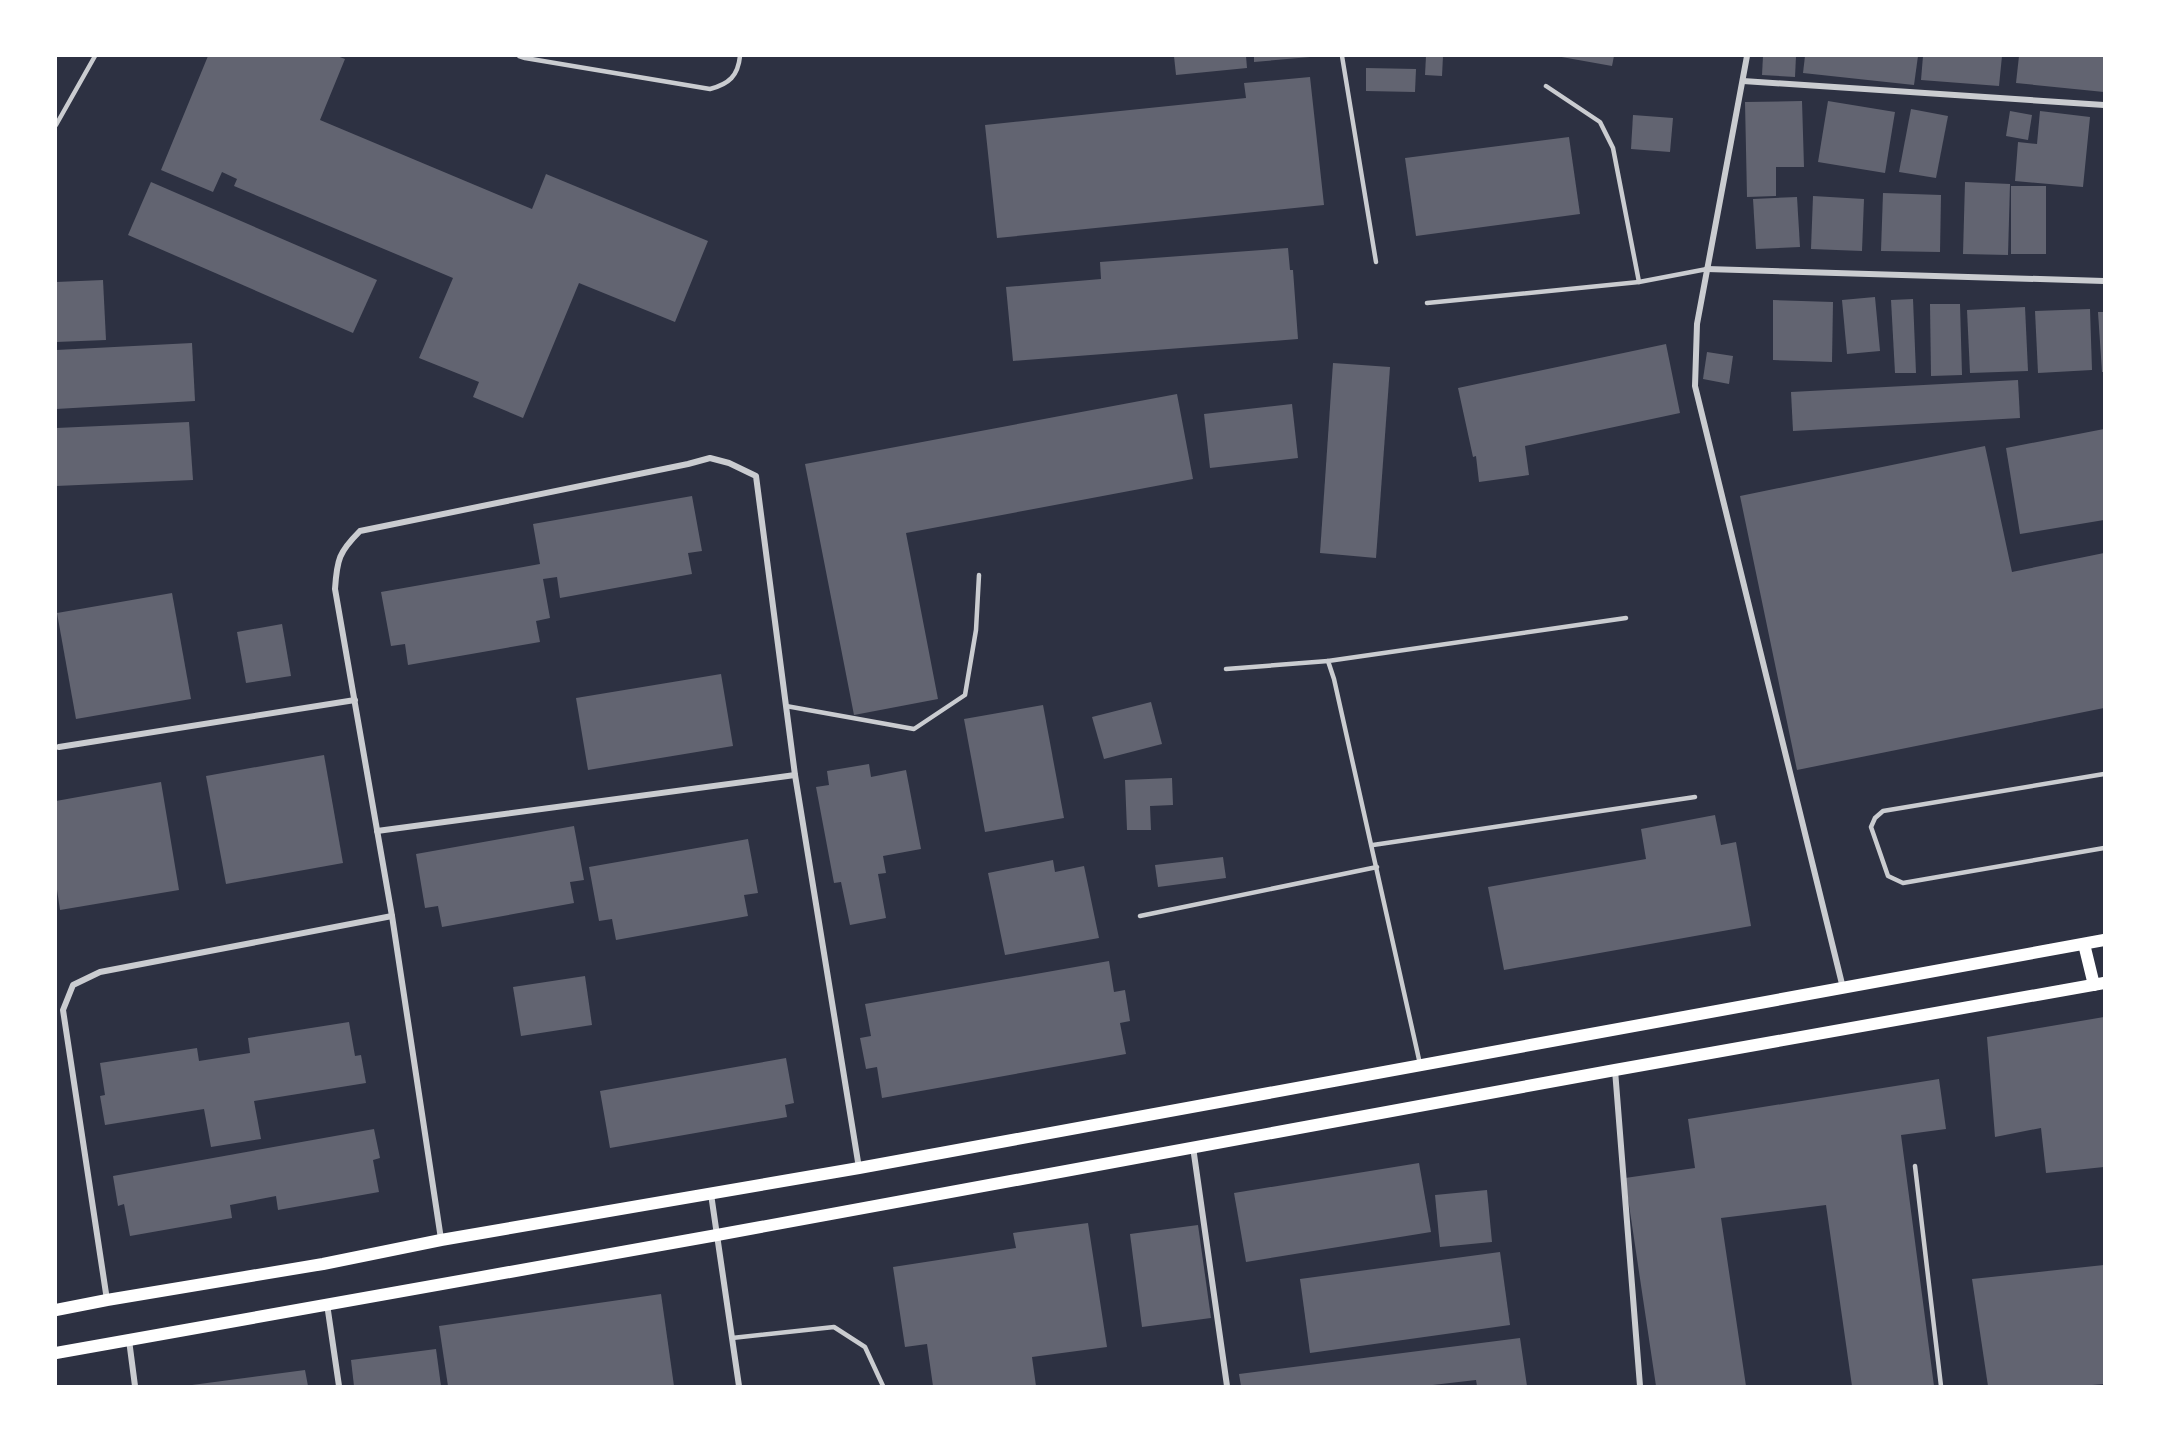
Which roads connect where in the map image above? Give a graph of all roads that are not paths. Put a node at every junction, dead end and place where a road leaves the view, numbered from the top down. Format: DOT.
graph roads {
  1 [pos="95,56"];
  2 [pos="519,56"];
  3 [pos="740,56"];
  4 [pos="1342,56"];
  5 [pos="1747,56"];
  6 [pos="1743,81"];
  7 [pos="1546,86"];
  8 [pos="2104,105"];
  9 [pos="56,125"];
  10 [pos="1376,262"];
  11 [pos="1707,269"];
  12 [pos="2104,281"];
  13 [pos="1639,282"];
  14 [pos="1427,303"];
  15 [pos="979,575"];
  16 [pos="1626,618"];
  17 [pos="1328,661"];
  18 [pos="1226,669"];
  19 [pos="355,700"];
  20 [pos="786,706"];
  21 [pos="59,747"];
  22 [pos="2104,774"];
  23 [pos="795,776"];
  24 [pos="1695,797"];
  25 [pos="377,831"];
  26 [pos="1372,845"];
  27 [pos="2104,848"];
  28 [pos="1377,867"];
  29 [pos="392,916"];
  30 [pos="1140,916"];
  31 [pos="2104,940"];
  32 [pos="2084,944"];
  33 [pos="2099,984"];
  34 [pos="1843,989"];
  35 [pos="1420,1066"];
  36 [pos="1615,1070"];
  37 [pos="1193,1147"];
  38 [pos="1915,1166"];
  39 [pos="859,1168"];
  40 [pos="711,1194"];
  41 [pos="717,1235"];
  42 [pos="441,1240"];
  43 [pos="107,1300"];
  44 [pos="327,1304"];
  45 [pos="56,1310"];
  46 [pos="732,1338"];
  47 [pos="129,1339"];
  48 [pos="56,1353"];
  49 [pos="135,1386"];
  50 [pos="339,1386"];
  51 [pos="739,1386"];
  52 [pos="883,1386"];
  53 [pos="1227,1386"];
  54 [pos="1640,1386"];
  55 [pos="1941,1386"];
  1 -- 9 [label="lane"];
  2 -- 3 [label="lane"];
  4 -- 10 [label="lane"];
  5 -- 6 [label="street"];
  6 -- 8 [label="street"];
  6 -- 11 [label="street"];
  7 -- 13 [label="lane"];
  11 -- 12 [label="street"];
  11 -- 13 [label="lane"];
  11 -- 34 [label="street"];
  13 -- 14 [label="lane"];
  15 -- 20 [label="lane"];
  16 -- 17 [label="lane"];
  17 -- 18 [label="lane"];
  17 -- 26 [label="lane"];
  19 -- 20 [label="street"];
  19 -- 21 [label="street"];
  19 -- 25 [label="street"];
  20 -- 23 [label="street"];
  22 -- 27 [label="lane"];
  23 -- 25 [label="street"];
  23 -- 39 [label="street"];
  24 -- 26 [label="lane"];
  25 -- 29 [label="street"];
  26 -- 28 [label="lane"];
  28 -- 30 [label="lane"];
  28 -- 35 [label="lane"];
  29 -- 42 [label="street"];
  29 -- 43 [label="street"];
  31 -- 32 [label="main road"];
  32 -- 33 [label="main road"];
  32 -- 34 [label="main road"];
  33 -- 36 [label="main road"];
  34 -- 35 [label="main road"];
  35 -- 39 [label="main road"];
  36 -- 37 [label="main road"];
  36 -- 54 [label="street"];
  37 -- 41 [label="main road"];
  37 -- 53 [label="street"];
  38 -- 55 [label="lane"];
  39 -- 40 [label="main road"];
  40 -- 41 [label="street"];
  40 -- 42 [label="main road"];
  41 -- 44 [label="main road"];
  41 -- 46 [label="street"];
  42 -- 43 [label="main road"];
  43 -- 45 [label="main road"];
  44 -- 47 [label="main road"];
  44 -- 50 [label="street"];
  46 -- 51 [label="street"];
  46 -- 52 [label="lane"];
  47 -- 48 [label="main road"];
  47 -- 49 [label="street"];
}
